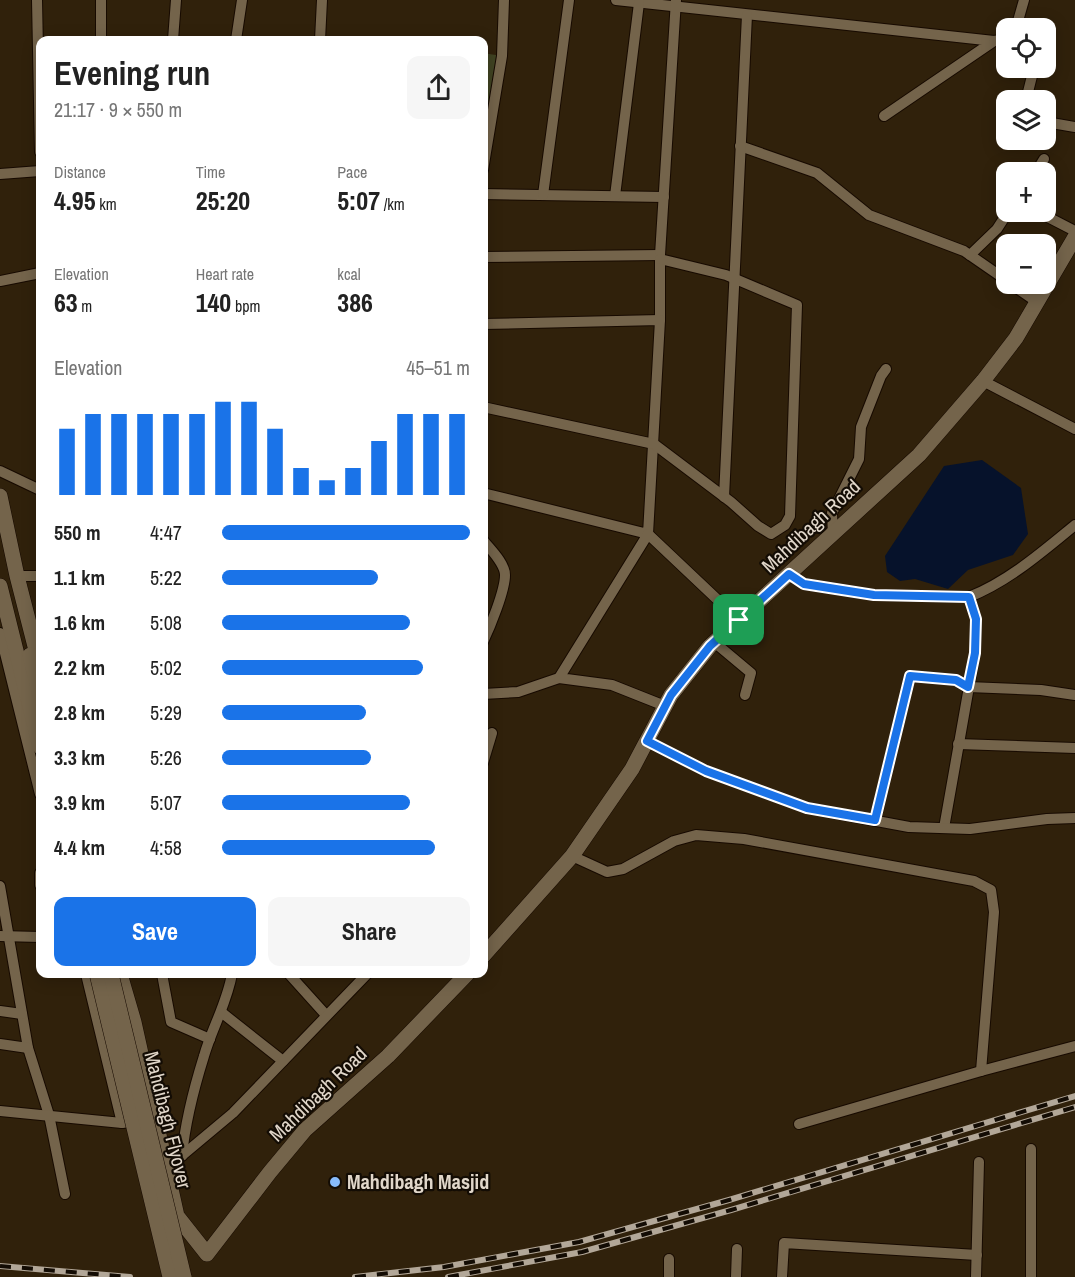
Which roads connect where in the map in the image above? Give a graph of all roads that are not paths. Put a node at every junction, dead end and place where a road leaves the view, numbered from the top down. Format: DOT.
graph roads {
  1 [pos="37,0"];
  2 [pos="101,0"];
  3 [pos="176,0"];
  4 [pos="242,0"];
  5 [pos="322,0"];
  6 [pos="504,0"];
  7 [pos="569,0"];
  8 [pos="616,0"];
  9 [pos="1024,0"];
  10 [pos="639,3"];
  11 [pos="676,4"];
  12 [pos="747,15"];
  13 [pos="1019,18"];
  14 [pos="38,36"];
  15 [pos="101,36"];
  16 [pos="173,36"];
  17 [pos="237,36"];
  18 [pos="320,36"];
  19 [pos="994,41"];
  20 [pos="884,116"];
  21 [pos="1056,124"];
  22 [pos="1075,127"];
  23 [pos="488,140"];
  24 [pos="740,146"];
  25 [pos="1044,159"];
  26 [pos="1042,162"];
  27 [pos="36,171"];
  28 [pos="0,174"];
  29 [pos="488,194"];
  30 [pos="543,195"];
  31 [pos="615,196"];
  32 [pos="664,197"];
  33 [pos="1056,221"];
  34 [pos="1002,222"];
  35 [pos="1075,231"];
  36 [pos="1075,237"];
  37 [pos="970,255"];
  38 [pos="488,257"];
  39 [pos="660,257"];
  40 [pos="996,273"];
  41 [pos="36,274"];
  42 [pos="734,279"];
  43 [pos="0,281"];
  44 [pos="1026,294"];
  45 [pos="1038,302"];
  46 [pos="660,320"];
  47 [pos="488,324"];
  48 [pos="886,369"];
  49 [pos="982,381"];
  50 [pos="488,408"];
  51 [pos="1075,429"];
  52 [pos="654,444"];
  53 [pos="0,471"];
  54 [pos="36,488"];
  55 [pos="488,494"];
  56 [pos="0,496"];
  57 [pos="724,497"];
  58 [pos="1075,525"];
  59 [pos="0,533"];
  60 [pos="648,534"];
  61 [pos="833,535"];
  62 [pos="488,547"];
  63 [pos="789,574"];
  64 [pos="17,576"];
  65 [pos="36,576"];
  66 [pos="0,586"];
  67 [pos="969,597"];
  68 [pos="739,620"];
  69 [pos="488,631"];
  70 [pos="0,633"];
  71 [pos="714,642"];
  72 [pos="36,650"];
  73 [pos="559,678"];
  74 [pos="36,680"];
  75 [pos="968,687"];
  76 [pos="745,695"];
  77 [pos="1075,695"];
  78 [pos="488,696"];
  79 [pos="665,706"];
  80 [pos="36,731"];
  81 [pos="492,733"];
  82 [pos="647,741"];
  83 [pos="958,744"];
  84 [pos="488,746"];
  85 [pos="1075,748"];
  86 [pos="36,778"];
  87 [pos="1075,818"];
  88 [pos="875,820"];
  89 [pos="944,828"];
  90 [pos="572,856"];
  91 [pos="0,886"];
  92 [pos="4,937"];
  93 [pos="36,937"];
  94 [pos="488,950"];
  95 [pos="87,978"];
  96 [pos="98,978"];
  97 [pos="112,978"];
  98 [pos="121,978"];
  99 [pos="163,978"];
  100 [pos="231,978"];
  101 [pos="293,978"];
  102 [pos="363,978"];
  103 [pos="463,978"];
  104 [pos="0,1011"];
  105 [pos="221,1012"];
  106 [pos="22,1014"];
  107 [pos="326,1015"];
  108 [pos="210,1040"];
  109 [pos="0,1044"];
  110 [pos="1075,1046"];
  111 [pos="28,1048"];
  112 [pos="283,1061"];
  113 [pos="981,1071"];
  114 [pos="0,1111"];
  115 [pos="49,1115"];
  116 [pos="155,1119"];
  117 [pos="122,1123"];
  118 [pos="800,1124"];
  119 [pos="1031,1149"];
  120 [pos="182,1156"];
  121 [pos="979,1162"];
  122 [pos="166,1169"];
  123 [pos="65,1194"];
  124 [pos="737,1249"];
  125 [pos="977,1256"];
  126 [pos="669,1259"];
  127 [pos="170,1277"];
  128 [pos="184,1277"];
  129 [pos="669,1277"];
  130 [pos="736,1277"];
  131 [pos="782,1277"];
  132 [pos="976,1277"];
  133 [pos="1031,1277"];
  1 -- 14 [label="street"];
  2 -- 15 [label="street"];
  3 -- 16 [label="street"];
  4 -- 17 [label="street"];
  5 -- 18 [label="street"];
  6 -- 23 [label="street"];
  7 -- 30 [label="street"];
  8 -- 10 [label="street"];
  9 -- 13 [label="street"];
  10 -- 11 [label="street"];
  10 -- 31 [label="street"];
  11 -- 12 [label="street"];
  11 -- 32 [label="street"];
  12 -- 19 [label="street"];
  12 -- 24 [label="street"];
  19 -- 20 [label="street"];
  21 -- 22 [label="street"];
  24 -- 37 [label="street"];
  24 -- 42 [label="street"];
  25 -- 26 [label="street"];
  27 -- 28 [label="street"];
  29 -- 30 [label="street"];
  30 -- 31 [label="street"];
  31 -- 32 [label="street"];
  32 -- 39 [label="street"];
  33 -- 35 [label="street"];
  34 -- 37 [label="street"];
  36 -- 45 [label="street, Mahdibagh Road"];
  37 -- 40 [label="street"];
  38 -- 39 [label="street"];
  39 -- 42 [label="street"];
  39 -- 46 [label="street"];
  41 -- 43 [label="street"];
  42 -- 57 [label="street"];
  42 -- 57 [label="street"];
  44 -- 45 [label="street"];
  45 -- 49 [label="street, Mahdibagh Road"];
  46 -- 47 [label="street"];
  46 -- 52 [label="street"];
  48 -- 61 [label="street"];
  49 -- 51 [label="street"];
  49 -- 61 [label="street, Mahdibagh Road"];
  50 -- 52 [label="street"];
  52 -- 57 [label="street"];
  52 -- 60 [label="street"];
  53 -- 54 [label="street"];
  55 -- 60 [label="street"];
  56 -- 64 [label="street"];
  58 -- 67 [label="street"];
  59 -- 74 [label="street"];
  60 -- 68 [label="street"];
  60 -- 73 [label="street"];
  61 -- 63 [label="street, Mahdibagh Road"];
  62 -- 69 [label="street"];
  63 -- 67 [label="street"];
  63 -- 68 [label="street, Mahdibagh Road"];
  64 -- 65 [label="street"];
  64 -- 72 [label="street"];
  66 -- 80 [label="street"];
  67 -- 75 [label="street"];
  68 -- 71 [label="street, Mahdibagh Road"];
  70 -- 86 [label="street"];
  71 -- 76 [label="street"];
  71 -- 79 [label="street, Mahdibagh Road"];
  73 -- 78 [label="street"];
  73 -- 79 [label="street"];
  75 -- 77 [label="street"];
  75 -- 83 [label="street"];
  75 -- 88 [label="street"];
  79 -- 82 [label="street, Mahdibagh Road"];
  81 -- 84 [label="street"];
  82 -- 88 [label="street"];
  82 -- 90 [label="street, Mahdibagh Road"];
  83 -- 85 [label="street"];
  83 -- 89 [label="street"];
  87 -- 89 [label="street"];
  88 -- 89 [label="street"];
  90 -- 94 [label="street, Mahdibagh Road"];
  90 -- 113 [label="street"];
  91 -- 92 [label="street"];
  92 -- 93 [label="street"];
  92 -- 106 [label="street"];
  95 -- 117 [label="street"];
  96 -- 127 [label="street, Mahdibagh Flyover, bridge"];
  97 -- 128 [label="street, Mahdibagh Flyover, bridge"];
  98 -- 116 [label="street"];
  99 -- 108 [label="street"];
  100 -- 105 [label="street"];
  101 -- 107 [label="street"];
  102 -- 107 [label="street"];
  103 -- 122 [label="street, Mahdibagh Road"];
  104 -- 106 [label="street"];
  105 -- 108 [label="street"];
  105 -- 112 [label="street"];
  106 -- 111 [label="street"];
  107 -- 112 [label="street"];
  108 -- 120 [label="street"];
  109 -- 111 [label="street"];
  110 -- 113 [label="street"];
  111 -- 115 [label="street"];
  112 -- 120 [label="street"];
  113 -- 118 [label="street"];
  114 -- 115 [label="street"];
  115 -- 117 [label="street"];
  115 -- 123 [label="street"];
  116 -- 117 [label="street"];
  116 -- 122 [label="street"];
  119 -- 133 [label="street"];
  120 -- 122 [label="street"];
  121 -- 125 [label="street"];
  124 -- 130 [label="street"];
  125 -- 131 [label="street"];
  125 -- 132 [label="street"];
  126 -- 129 [label="street"];
}
